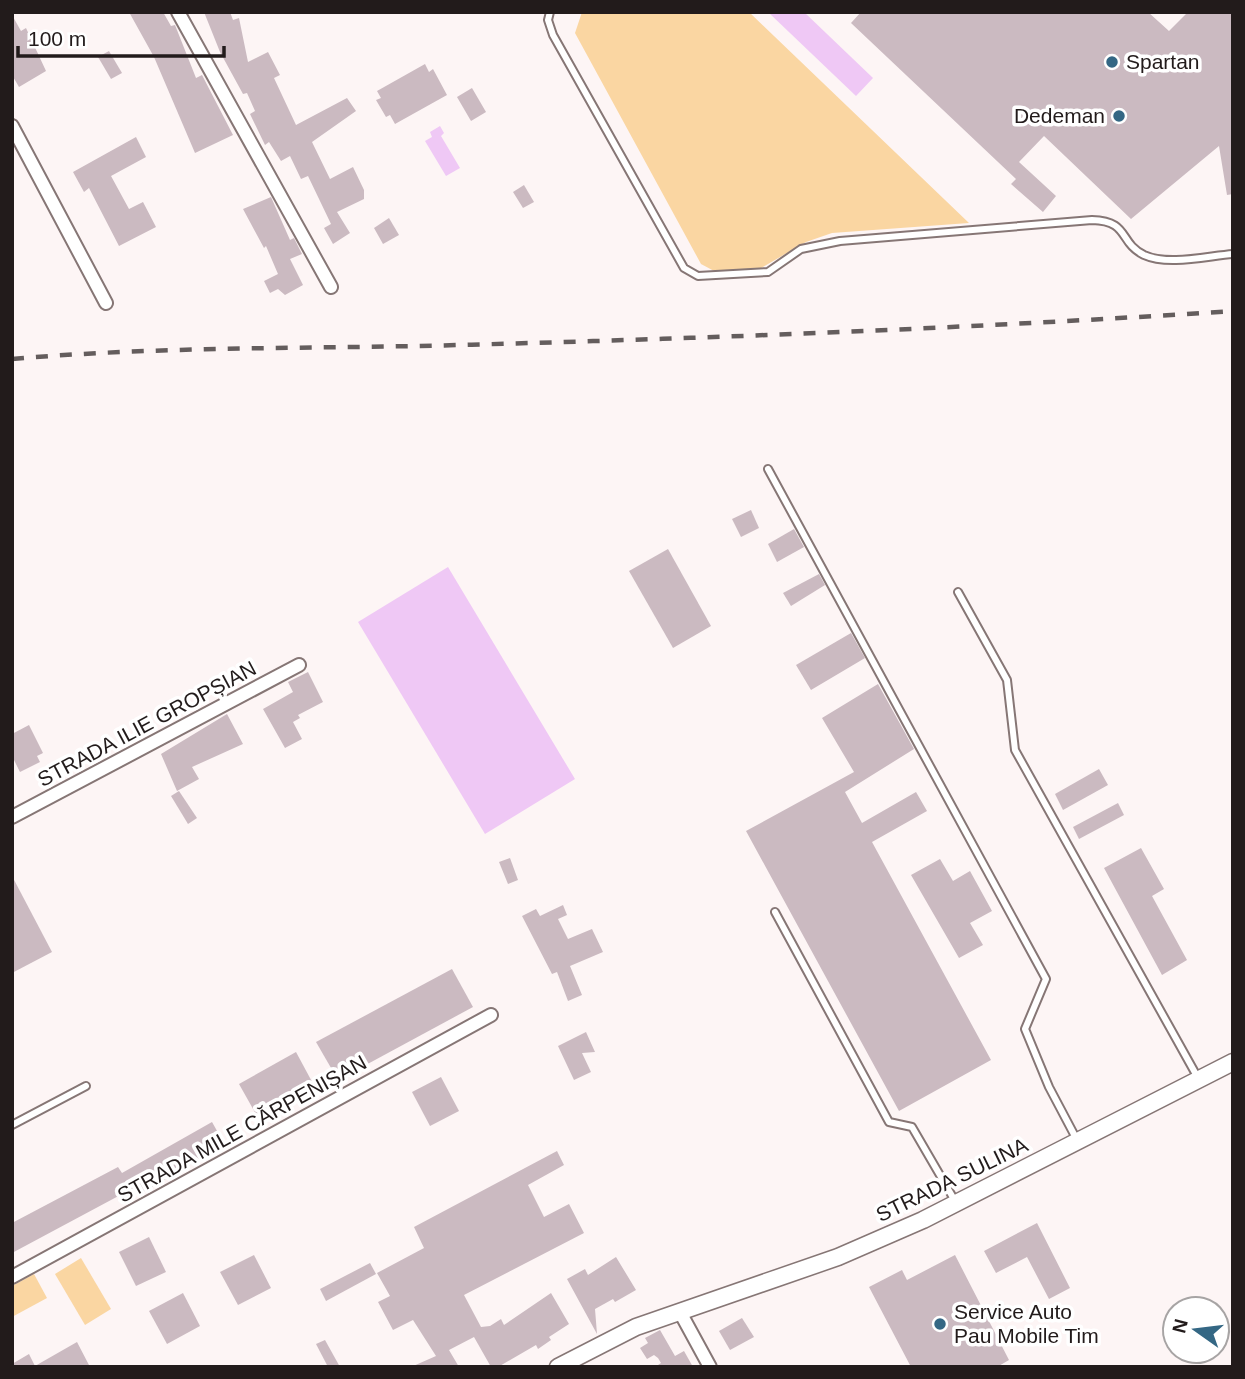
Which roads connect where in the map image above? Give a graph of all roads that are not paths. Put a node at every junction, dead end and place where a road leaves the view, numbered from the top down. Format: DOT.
graph roads {
  1 [pos="178,12"];
  2 [pos="550,12"];
  3 [pos="12,126"];
  4 [pos="1233,254"];
  5 [pos="331,287"];
  6 [pos="106,303"];
  7 [pos="768,468"];
  8 [pos="958,592"];
  9 [pos="299,665"];
  10 [pos="12,817"];
  11 [pos="775,912"];
  12 [pos="491,1015"];
  13 [pos="1233,1062"];
  14 [pos="1199,1079"];
  15 [pos="86,1086"];
  16 [pos="12,1125"];
  17 [pos="1077,1141"];
  18 [pos="956,1203"];
  19 [pos="12,1277"];
  20 [pos="680,1312"];
  21 [pos="558,1367"];
  22 [pos="710,1367"];
  1 -- 5 [label="street"];
  2 -- 4 [label="lane"];
  3 -- 6 [label="street"];
  7 -- 17 [label="lane"];
  8 -- 14 [label="lane"];
  9 -- 10 [label="street, STRADA ILIE GROPȘIAN"];
  11 -- 18 [label="lane"];
  12 -- 19 [label="street, STRADA MILE CĂRPENIȘAN"];
  13 -- 14 [label="street, STRADA SULINA"];
  14 -- 17 [label="street, STRADA SULINA"];
  15 -- 16 [label="lane"];
  17 -- 18 [label="street, STRADA SULINA"];
  18 -- 20 [label="street, STRADA SULINA"];
  20 -- 21 [label="street, STRADA SULINA"];
  20 -- 22 [label="street"];
}
